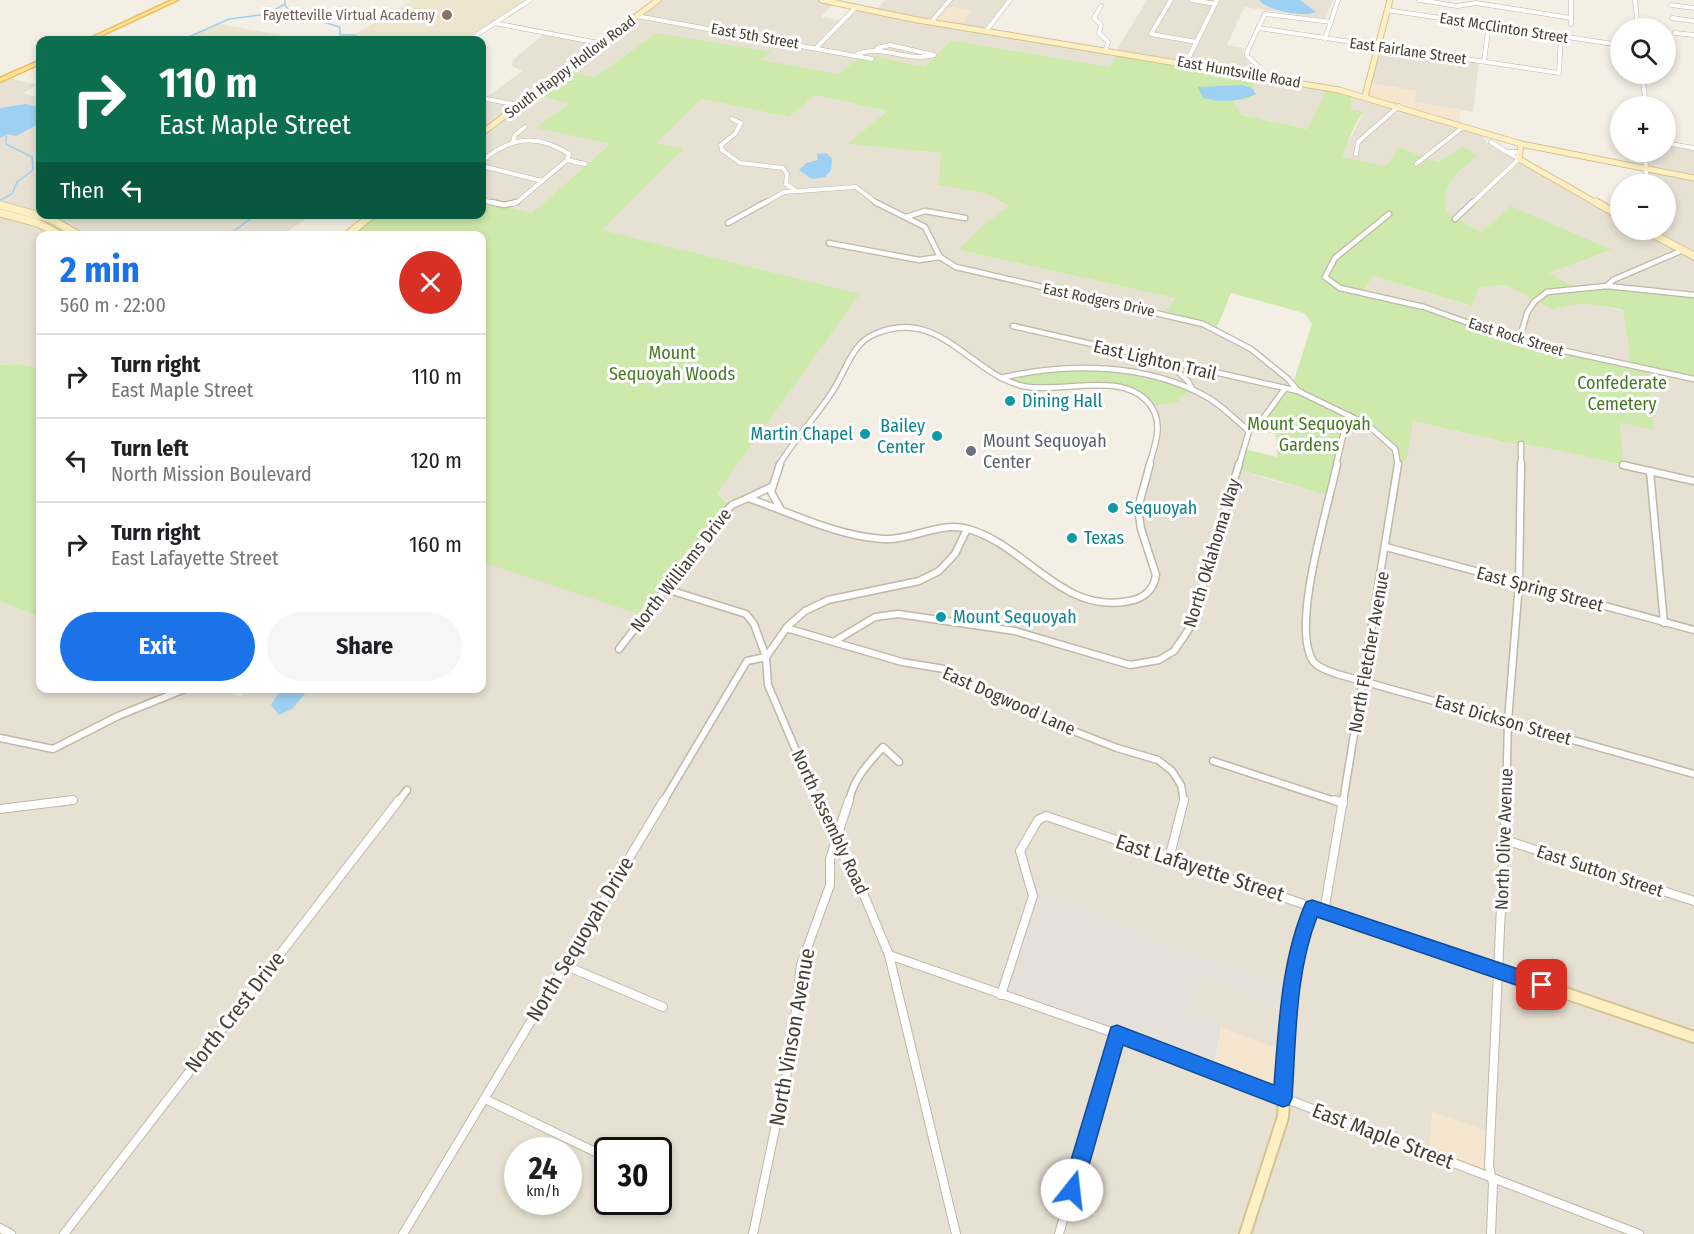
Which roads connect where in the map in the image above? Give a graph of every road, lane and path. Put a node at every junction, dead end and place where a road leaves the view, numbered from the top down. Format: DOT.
graph roads {
  1 [pos="176,0"];
  2 [pos="530,0"];
  3 [pos="658,0"];
  4 [pos="822,0"];
  5 [pos="950,0"];
  6 [pos="1010,0"];
  7 [pos="1170,0"];
  8 [pos="1192,0"];
  9 [pos="1338,0"];
  10 [pos="1390,0"];
  11 [pos="1419,0"];
  12 [pos="1571,0"];
  13 [pos="1635,0"];
  14 [pos="1216,2"];
  15 [pos="1476,2"];
  16 [pos="1671,5"];
  17 [pos="1101,6"];
  18 [pos="856,7"];
  19 [pos="1694,8"];
  20 [pos="1387,10"];
  21 [pos="637,16"];
  22 [pos="1571,18"];
  23 [pos="1637,18"];
  24 [pos="1676,19"];
  25 [pos="1694,21"];
  26 [pos="931,22"];
  27 [pos="1331,22"];
  28 [pos="494,23"];
  29 [pos="1571,24"];
  30 [pos="1489,26"];
  31 [pos="1258,28"];
  32 [pos="986,30"];
  33 [pos="1676,33"];
  34 [pos="1694,35"];
  35 [pos="98,36"];
  36 [pos="475,36"];
  37 [pos="1561,36"];
  38 [pos="1325,39"];
  39 [pos="1197,42"];
  40 [pos="1610,43"];
  41 [pos="599,44"];
  42 [pos="817,47"];
  43 [pos="1378,47"];
  44 [pos="878,48"];
  45 [pos="1106,50"];
  46 [pos="856,54"];
  47 [pos="872,59"];
  48 [pos="1484,62"];
  49 [pos="1186,63"];
  50 [pos="36,64"];
  51 [pos="1257,74"];
  52 [pos="0,80"];
  53 [pos="1365,96"];
  54 [pos="486,99"];
  55 [pos="518,105"];
  56 [pos="1399,106"];
  57 [pos="732,119"];
  58 [pos="525,127"];
  59 [pos="1463,127"];
  60 [pos="486,130"];
  61 [pos="513,141"];
  62 [pos="1491,142"];
  63 [pos="1521,144"];
  64 [pos="1676,145"];
  65 [pos="1694,148"];
  66 [pos="1507,152"];
  67 [pos="1519,152"];
  68 [pos="1356,154"];
  69 [pos="486,158"];
  70 [pos="1519,159"];
  71 [pos="567,160"];
  72 [pos="1646,162"];
  73 [pos="585,164"];
  74 [pos="1416,164"];
  75 [pos="486,169"];
  76 [pos="1646,169"];
  77 [pos="1646,174"];
  78 [pos="1694,177"];
  79 [pos="542,181"];
  80 [pos="796,191"];
  81 [pos="486,201"];
  82 [pos="0,205"];
  83 [pos="1610,210"];
  84 [pos="0,213"];
  85 [pos="1389,214"];
  86 [pos="36,215"];
  87 [pos="906,217"];
  88 [pos="965,218"];
  89 [pos="51,219"];
  90 [pos="367,219"];
  91 [pos="1455,219"];
  92 [pos="728,223"];
  93 [pos="53,231"];
  94 [pos="71,231"];
  95 [pos="352,231"];
  96 [pos="1664,240"];
  97 [pos="829,243"];
  98 [pos="1683,250"];
  99 [pos="1694,256"];
  100 [pos="940,257"];
  101 [pos="1606,286"];
  102 [pos="1694,295"];
  103 [pos="1012,326"];
  104 [pos="1519,341"];
  105 [pos="1169,363"];
  106 [pos="1001,379"];
  107 [pos="1694,379"];
  108 [pos="1192,389"];
  109 [pos="1284,390"];
  110 [pos="1298,391"];
  111 [pos="1348,414"];
  112 [pos="1249,431"];
  113 [pos="1521,444"];
  114 [pos="1623,465"];
  115 [pos="1650,471"];
  116 [pos="1694,481"];
  117 [pos="771,487"];
  118 [pos="748,498"];
  119 [pos="780,508"];
  120 [pos="967,529"];
  121 [pos="1386,547"];
  122 [pos="1518,583"];
  123 [pos="666,588"];
  124 [pos="1664,623"];
  125 [pos="786,628"];
  126 [pos="1694,630"];
  127 [pos="835,640"];
  128 [pos="619,649"];
  129 [pos="766,657"];
  130 [pos="1364,681"];
  131 [pos="175,693"];
  132 [pos="1508,721"];
  133 [pos="0,738"];
  134 [pos="1214,761"];
  135 [pos="899,762"];
  136 [pos="1694,774"];
  137 [pos="406,790"];
  138 [pos="73,800"];
  139 [pos="1343,803"];
  140 [pos="0,809"];
  141 [pos="1505,840"];
  142 [pos="836,843"];
  143 [pos="1169,859"];
  144 [pos="1694,901"];
  145 [pos="1312,907"];
  146 [pos="1324,912"];
  147 [pos="889,955"];
  148 [pos="564,965"];
  149 [pos="1498,970"];
  150 [pos="1001,995"];
  151 [pos="663,1008"];
  152 [pos="1117,1034"];
  153 [pos="1694,1037"];
  154 [pos="1283,1098"];
  155 [pos="484,1099"];
  156 [pos="594,1151"];
  157 [pos="1492,1177"];
  158 [pos="0,1228"];
  159 [pos="11,1234"];
  160 [pos="64,1234"];
  161 [pos="403,1234"];
  162 [pos="753,1234"];
  163 [pos="956,1234"];
  164 [pos="1059,1234"];
  165 [pos="1245,1234"];
  166 [pos="1491,1234"];
  167 [pos="1639,1234"];
  1 -- 35 [label="main road"];
  2 -- 28 [label="street"];
  3 -- 21 [label="main road, South Happy Hollow Road"];
  4 -- 18 [label="main road, East Huntsville Road"];
  5 -- 26 [label="street"];
  6 -- 32 [label="street"];
  7 -- 39 [label="street"];
  8 -- 14 [label="street"];
  9 -- 27 [label="street"];
  10 -- 20 [label="main road"];
  11 -- 15 [label="street"];
  12 -- 22 [label="street"];
  13 -- 23 [label="street"];
  14 -- 39 [label="street"];
  15 -- 22 [label="street"];
  16 -- 19 [label="street"];
  17 -- 45 [label="street"];
  18 -- 26 [label="main road, East Huntsville Road"];
  18 -- 42 [label="street"];
  20 -- 30 [label="street, East McClinton Street"];
  20 -- 43 [label="main road"];
  21 -- 41 [label="main road, South Happy Hollow Road"];
  21 -- 42 [label="street, East 5th Street"];
  22 -- 29 [label="street"];
  24 -- 25 [label="street"];
  26 -- 32 [label="main road, East Huntsville Road"];
  27 -- 31 [label="street"];
  27 -- 38 [label="street"];
  28 -- 36 [label="street"];
  28 -- 41 [label="street"];
  30 -- 37 [label="street, East McClinton Street"];
  30 -- 48 [label="street"];
  31 -- 38 [label="street, East Fairlane Street"];
  31 -- 51 [label="street"];
  32 -- 45 [label="main road, East Huntsville Road"];
  33 -- 34 [label="street"];
  37 -- 40 [label="street, East McClinton Street"];
  37 -- 48 [label="street, East Fairlane Street"];
  38 -- 43 [label="street, East Fairlane Street"];
  39 -- 49 [label="street"];
  41 -- 55 [label="main road, South Happy Hollow Road"];
  42 -- 46 [label="street, East 5th Street"];
  43 -- 48 [label="street, East Fairlane Street"];
  43 -- 53 [label="main road"];
  44 -- 44 [label="street"];
  44 -- 46 [label="street"];
  45 -- 49 [label="main road, East Huntsville Road"];
  46 -- 47 [label="street, East 5th Street"];
  49 -- 51 [label="main road, East Huntsville Road"];
  50 -- 52 [label="main road"];
  51 -- 53 [label="main road, East Huntsville Road"];
  53 -- 56 [label="main road, East Huntsville Road"];
  54 -- 55 [label="street"];
  55 -- 60 [label="main road, South Happy Hollow Road"];
  56 -- 59 [label="main road, East Huntsville Road"];
  56 -- 68 [label="street"];
  57 -- 80 [label="street"];
  58 -- 61 [label="street"];
  59 -- 63 [label="main road, East Huntsville Road"];
  59 -- 74 [label="street"];
  61 -- 69 [label="street"];
  61 -- 71 [label="street"];
  62 -- 66 [label="street"];
  63 -- 67 [label="main road"];
  63 -- 76 [label="main road, East Huntsville Road"];
  64 -- 65 [label="street"];
  66 -- 67 [label="street"];
  66 -- 70 [label="street"];
  67 -- 70 [label="main road"];
  70 -- 83 [label="main road"];
  70 -- 91 [label="street"];
  71 -- 73 [label="street"];
  71 -- 79 [label="street"];
  72 -- 76 [label="street"];
  75 -- 79 [label="street"];
  76 -- 77 [label="street"];
  76 -- 78 [label="main road, East Huntsville Road"];
  79 -- 81 [label="street"];
  80 -- 87 [label="street"];
  80 -- 92 [label="street"];
  82 -- 86 [label="main road"];
  84 -- 93 [label="main road"];
  85 -- 104 [label="street, East Rock Street"];
  87 -- 88 [label="street"];
  87 -- 100 [label="street"];
  89 -- 94 [label="main road"];
  90 -- 95 [label="main road"];
  96 -- 98 [label="main road"];
  97 -- 100 [label="street"];
  98 -- 99 [label="main road"];
  98 -- 101 [label="street"];
  100 -- 110 [label="street, East Rodgers Drive"];
  101 -- 102 [label="street"];
  101 -- 104 [label="street"];
  103 -- 105 [label="street, East Lighton Trail"];
  104 -- 107 [label="street, East Rock Street"];
  105 -- 108 [label="street"];
  105 -- 109 [label="street, East Lighton Trail"];
  106 -- 108 [label="street"];
  106 -- 117 [label="street"];
  106 -- 120 [label="street"];
  108 -- 112 [label="street"];
  109 -- 110 [label="street, East Lighton Trail"];
  109 -- 112 [label="street, North Oklahoma Way"];
  110 -- 111 [label="street, East Rodgers Drive"];
  111 -- 121 [label="street, North Fletcher Avenue"];
  111 -- 130 [label="street, East Dickson Street"];
  112 -- 127 [label="street, North Oklahoma Way"];
  113 -- 122 [label="street, North Olive Avenue"];
  114 -- 115 [label="street"];
  115 -- 116 [label="street"];
  115 -- 124 [label="street"];
  117 -- 118 [label="street, North Williams Drive"];
  117 -- 119 [label="street"];
  118 -- 119 [label="street, North Williams Drive"];
  118 -- 123 [label="street, North Williams Drive"];
  119 -- 120 [label="street, North Williams Drive"];
  120 -- 125 [label="street"];
  121 -- 122 [label="street, East Spring Street"];
  121 -- 130 [label="street, North Fletcher Avenue"];
  122 -- 124 [label="street, East Spring Street"];
  122 -- 132 [label="street, North Olive Avenue"];
  123 -- 128 [label="street, North Williams Drive"];
  123 -- 129 [label="street, North Assembly Road"];
  124 -- 126 [label="street, East Spring Street"];
  125 -- 127 [label="street, East Dogwood Lane"];
  125 -- 129 [label="street"];
  127 -- 143 [label="street, East Dogwood Lane"];
  129 -- 142 [label="street, North Assembly Road"];
  129 -- 148 [label="street, North Sequoyah Drive"];
  130 -- 132 [label="street, East Dickson Street"];
  130 -- 139 [label="street, North Fletcher Avenue"];
  131 -- 133 [label="street"];
  132 -- 136 [label="street, East Dickson Street"];
  132 -- 141 [label="street, North Olive Avenue"];
  134 -- 139 [label="street"];
  135 -- 142 [label="street, North Vinson Avenue"];
  137 -- 160 [label="street, North Crest Drive"];
  138 -- 140 [label="street"];
  139 -- 146 [label="street, North Fletcher Avenue"];
  141 -- 144 [label="street, East Sutton Street"];
  141 -- 149 [label="street, North Olive Avenue"];
  142 -- 147 [label="street, North Assembly Road"];
  142 -- 162 [label="street, North Vinson Avenue"];
  143 -- 145 [label="street, East Lafayette Street"];
  143 -- 150 [label="street, East Lafayette Street"];
  145 -- 146 [label="main road, East Lafayette Street"];
  145 -- 154 [label="main road"];
  146 -- 149 [label="main road, East Lafayette Street"];
  147 -- 150 [label="street, East Maple Street"];
  147 -- 163 [label="street, North Assembly Road"];
  148 -- 151 [label="street"];
  148 -- 155 [label="street, North Sequoyah Drive"];
  149 -- 153 [label="main road, East Lafayette Street"];
  149 -- 157 [label="street, North Olive Avenue"];
  150 -- 152 [label="street, East Maple Street"];
  152 -- 154 [label="street, East Maple Street"];
  152 -- 164 [label="street"];
  154 -- 157 [label="street, East Maple Street"];
  154 -- 165 [label="main road"];
  155 -- 156 [label="street"];
  155 -- 161 [label="street, North Sequoyah Drive"];
  157 -- 166 [label="street, North Olive Avenue"];
  157 -- 167 [label="street, East Maple Street"];
  158 -- 159 [label="street"];
}
